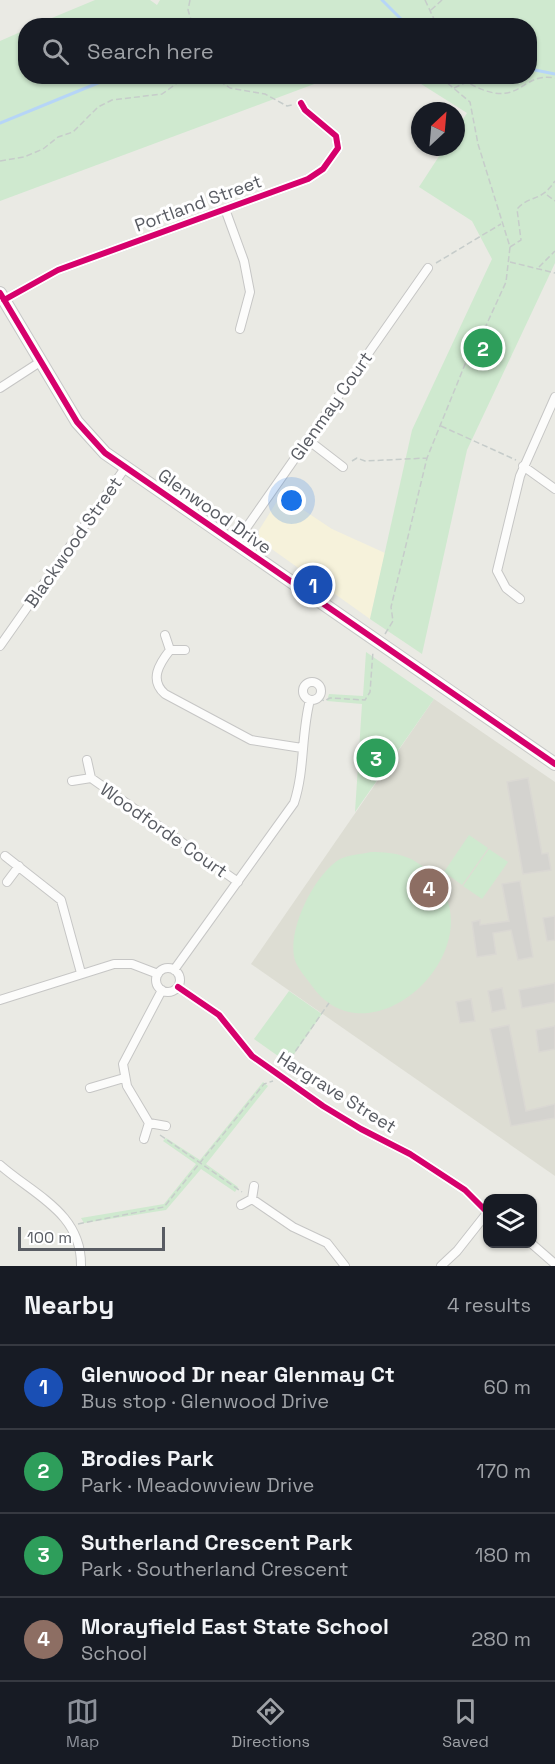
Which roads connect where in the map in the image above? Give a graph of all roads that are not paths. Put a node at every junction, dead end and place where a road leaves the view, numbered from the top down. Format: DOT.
graph roads {
  1 [pos="301,103"];
  2 [pos="225,209"];
  3 [pos="428,268"];
  4 [pos="2,297"];
  5 [pos="240,328"];
  6 [pos="40,362"];
  7 [pos="0,388"];
  8 [pos="555,397"];
  9 [pos="308,440"];
  10 [pos="523,465"];
  11 [pos="343,467"];
  12 [pos="125,468"];
  13 [pos="555,489"];
  14 [pos="235,544"];
  15 [pos="520,599"];
  16 [pos="165,635"];
  17 [pos="0,646"];
  18 [pos="170,650"];
  19 [pos="185,650"];
  20 [pos="310,700"];
  21 [pos="302,748"];
  22 [pos="87,760"];
  23 [pos="554,760"];
  24 [pos="90,778"];
  25 [pos="72,781"];
  26 [pos="5,856"];
  27 [pos="19,866"];
  28 [pos="7,882"];
  29 [pos="238,882"];
  30 [pos="174,970"];
  31 [pos="81,973"];
  32 [pos="158,974"];
  33 [pos="178,987"];
  34 [pos="162,990"];
  35 [pos="0,1000"];
  36 [pos="124,1078"];
  37 [pos="90,1088"];
  38 [pos="149,1123"];
  39 [pos="166,1126"];
  40 [pos="144,1139"];
  41 [pos="0,1165"];
  42 [pos="254,1186"];
  43 [pos="252,1199"];
  44 [pos="241,1205"];
  45 [pos="483,1209"];
  46 [pos="483,1218"];
  47 [pos="537,1248"];
  48 [pos="555,1264"];
  49 [pos="81,1266"];
  50 [pos="345,1266"];
  51 [pos="441,1266"];
  1 -- 2 [label="street, Portland Street"];
  2 -- 4 [label="street, Portland Street"];
  2 -- 5 [label="street"];
  3 -- 9 [label="street, Glenmay Court"];
  4 -- 6 [label="street, Glenwood Drive"];
  6 -- 7 [label="street"];
  6 -- 12 [label="street, Glenwood Drive"];
  8 -- 10 [label="street"];
  9 -- 11 [label="street"];
  9 -- 14 [label="street, Glenmay Court"];
  10 -- 13 [label="street"];
  10 -- 15 [label="street"];
  12 -- 14 [label="street, Glenwood Drive"];
  12 -- 17 [label="street, Blackwood Street"];
  14 -- 23 [label="street, Glenwood Drive"];
  16 -- 18 [label="street"];
  18 -- 19 [label="street"];
  18 -- 21 [label="street"];
  20 -- 20 [label="street"];
  20 -- 21 [label="street"];
  21 -- 29 [label="street"];
  22 -- 24 [label="street, Woodforde Court"];
  24 -- 25 [label="street, Woodforde Court"];
  24 -- 29 [label="street, Woodforde Court"];
  26 -- 27 [label="street"];
  27 -- 28 [label="street"];
  27 -- 31 [label="street"];
  29 -- 30 [label="street"];
  30 -- 32 [label="street"];
  30 -- 33 [label="street"];
  31 -- 32 [label="street"];
  31 -- 35 [label="street"];
  32 -- 34 [label="street"];
  33 -- 34 [label="street"];
  33 -- 45 [label="street, Hargrave Street"];
  34 -- 36 [label="street"];
  36 -- 37 [label="street"];
  36 -- 38 [label="street"];
  38 -- 39 [label="street"];
  38 -- 40 [label="street"];
  41 -- 49 [label="street"];
  42 -- 43 [label="street"];
  43 -- 44 [label="street"];
  43 -- 50 [label="street"];
  46 -- 51 [label="street"];
  47 -- 48 [label="street"];
}
